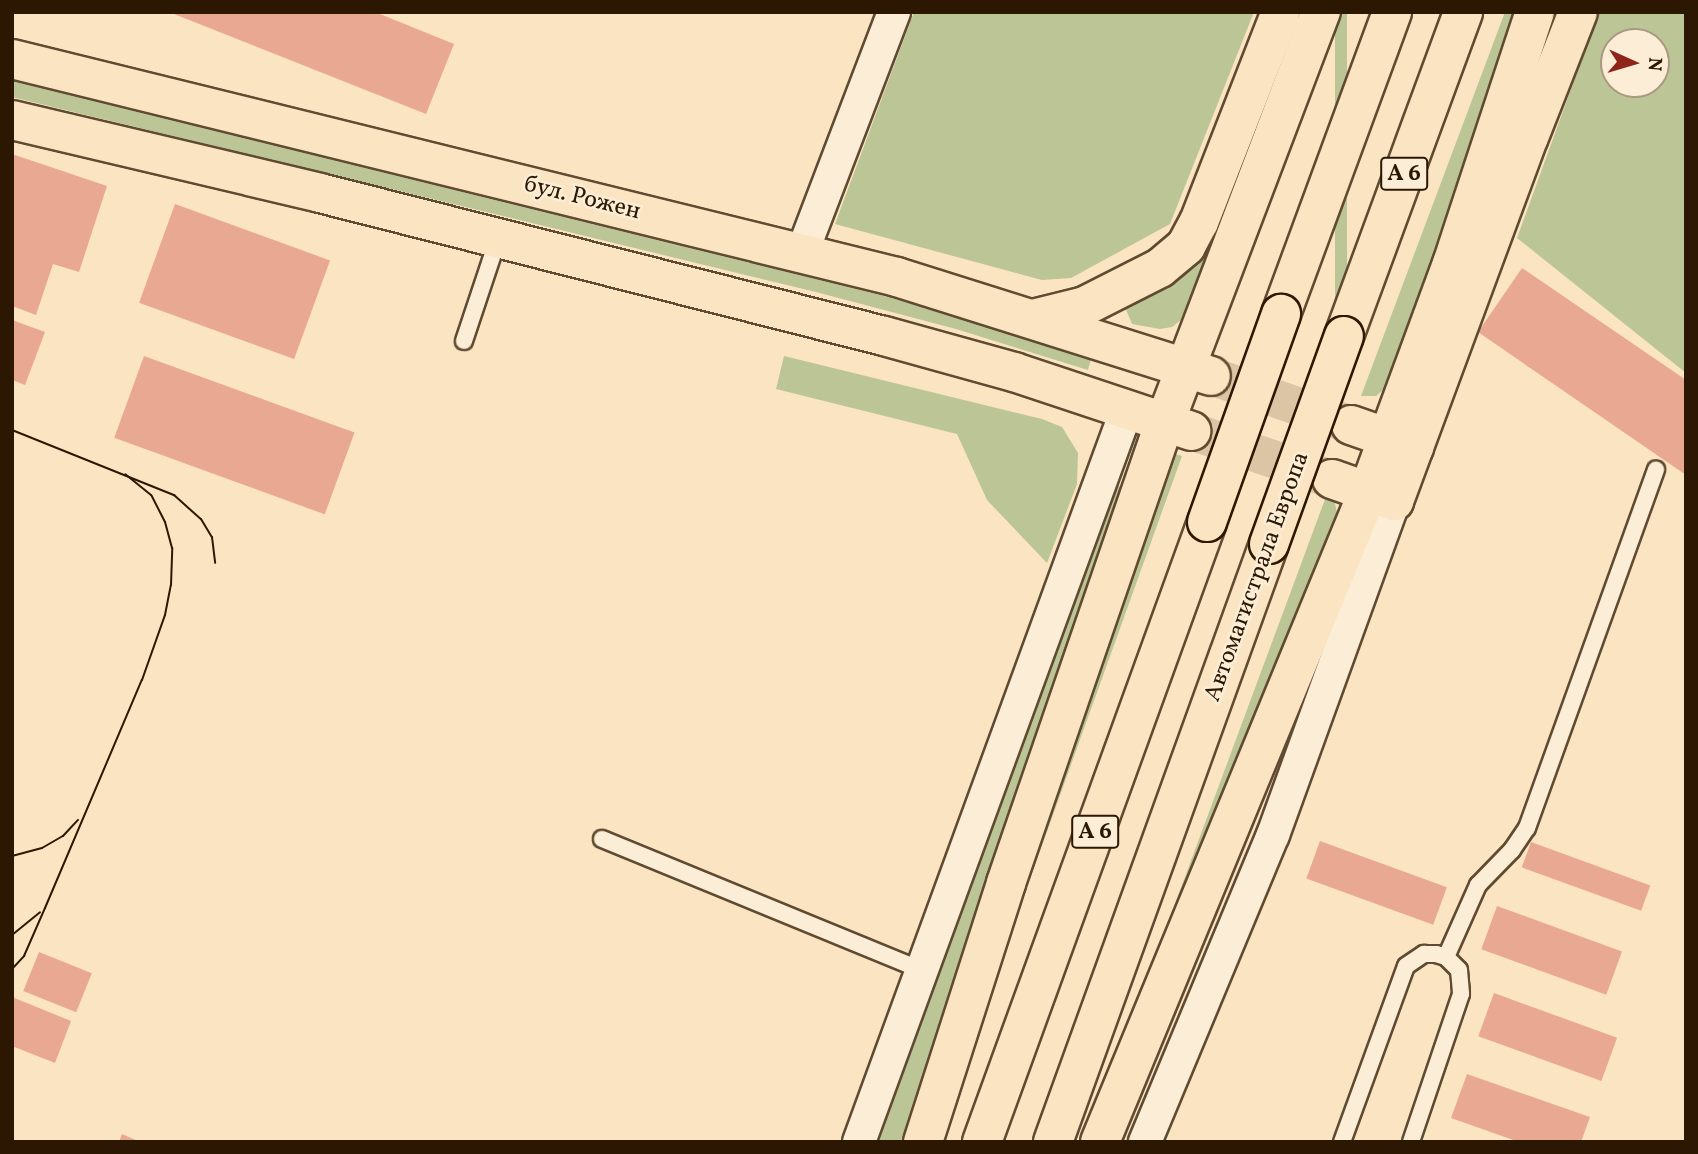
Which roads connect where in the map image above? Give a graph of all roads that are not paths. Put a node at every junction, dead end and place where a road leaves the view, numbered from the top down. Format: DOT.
graph roads {
  1 [pos="894,12"];
  2 [pos="1281,12"];
  3 [pos="1321,12"];
  4 [pos="1392,12"];
  5 [pos="1464,12"];
  6 [pos="1535,12"];
  7 [pos="1578,12"];
  8 [pos="12,59"];
  9 [pos="12,120"];
  10 [pos="498,239"];
  11 [pos="802,253"];
  12 [pos="1037,318"];
  13 [pos="464,341"];
  14 [pos="1147,354"];
  15 [pos="1198,371"];
  16 [pos="1127,409"];
  17 [pos="1351,425"];
  18 [pos="1178,426"];
  19 [pos="1401,442"];
  20 [pos="1656,469"];
  21 [pos="1332,479"];
  22 [pos="1381,496"];
  23 [pos="602,839"];
  24 [pos="1446,957"];
  25 [pos="922,970"];
  26 [pos="859,1142"];
  27 [pos="923,1142"];
  28 [pos="982,1142"];
  29 [pos="1053,1142"];
  30 [pos="1100,1142"];
  31 [pos="1145,1142"];
  32 [pos="1342,1142"];
  33 [pos="1411,1142"];
  1 -- 11 [label="street"];
  2 -- 12 [label="main road"];
  3 -- 15 [label="main road"];
  4 -- 28 [label="main road, A 6, bridge"];
  5 -- 29 [label="main road, Автомагистрала Европа / A 6, bridge"];
  6 -- 19 [label="main road"];
  7 -- 19 [label="main road"];
  8 -- 11 [label="main road, бул. Рожен"];
  9 -- 10 [label="main road"];
  10 -- 13 [label="lane"];
  10 -- 16 [label="main road"];
  11 -- 12 [label="main road, бул. Рожен"];
  12 -- 14 [label="main road, бул. Рожен"];
  14 -- 15 [label="main road, бул. Рожен"];
  14 -- 16 [label="main road"];
  15 -- 18 [label="main road"];
  16 -- 18 [label="main road"];
  16 -- 25 [label="street"];
  17 -- 19 [label="main road"];
  18 -- 27 [label="main road"];
  19 -- 22 [label="main road"];
  20 -- 24 [label="lane"];
  21 -- 22 [label="main road"];
  22 -- 30 [label="main road"];
  22 -- 31 [label="street"];
  23 -- 25 [label="lane"];
  24 -- 32 [label="lane"];
  24 -- 33 [label="lane"];
  25 -- 26 [label="street"];
}
